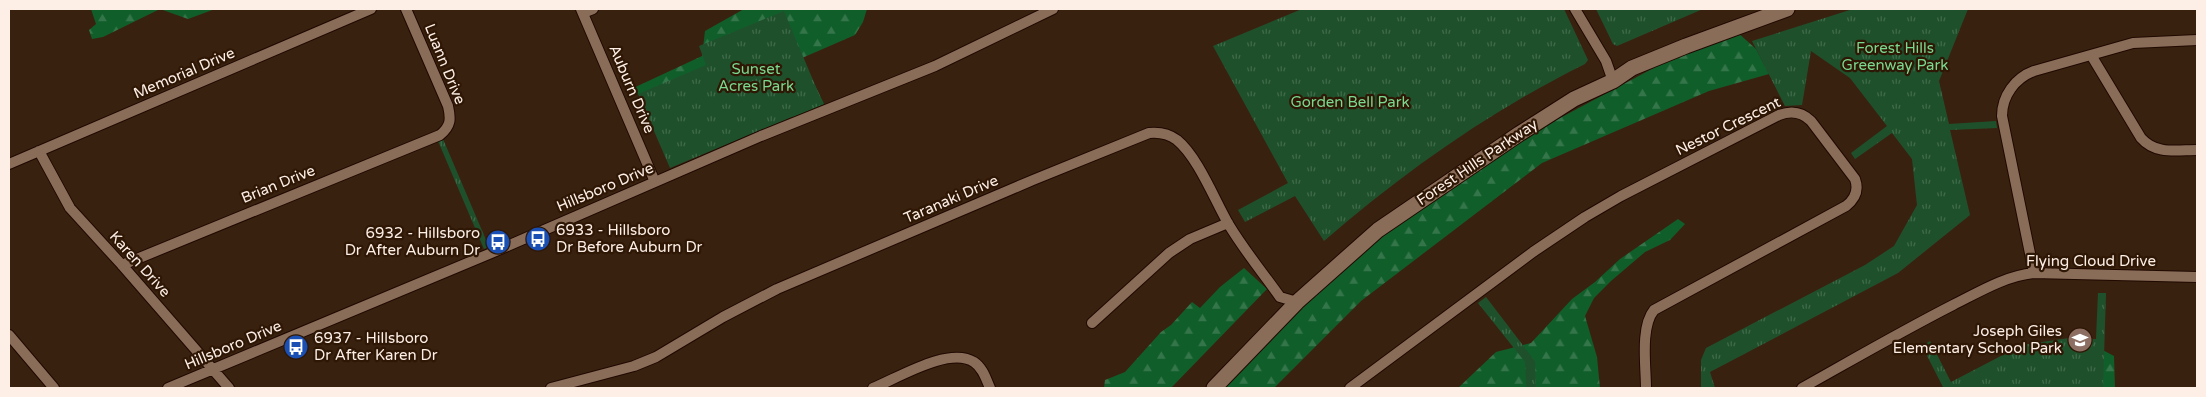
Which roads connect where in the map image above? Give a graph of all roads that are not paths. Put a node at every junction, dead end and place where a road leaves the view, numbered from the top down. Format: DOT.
graph roads {
  1 [pos="371,9"];
  2 [pos="406,9"];
  3 [pos="1053,9"];
  4 [pos="1575,9"];
  5 [pos="1787,9"];
  6 [pos="586,10"];
  7 [pos="2197,40"];
  8 [pos="2091,55"];
  9 [pos="1613,81"];
  10 [pos="445,130"];
  11 [pos="2197,150"];
  12 [pos="39,152"];
  13 [pos="9,164"];
  14 [pos="655,182"];
  15 [pos="1228,223"];
  16 [pos="122,265"];
  17 [pos="2034,273"];
  18 [pos="2197,277"];
  19 [pos="1297,302"];
  20 [pos="1092,323"];
  21 [pos="9,335"];
  22 [pos="212,370"];
  23 [pos="54,388"];
  24 [pos="168,388"];
  25 [pos="229,388"];
  26 [pos="551,388"];
  27 [pos="873,388"];
  28 [pos="990,388"];
  29 [pos="1214,388"];
  30 [pos="1350,388"];
  31 [pos="1646,388"];
  32 [pos="1802,388"];
  1 -- 12 [label="street, Memorial Drive"];
  2 -- 10 [label="street, Luann Drive"];
  3 -- 14 [label="street, Hillsboro Drive"];
  4 -- 9 [label="street"];
  5 -- 9 [label="main road, Forest Hills Parkway"];
  6 -- 14 [label="street, Auburn Drive"];
  7 -- 8 [label="street"];
  8 -- 11 [label="street"];
  8 -- 17 [label="street"];
  9 -- 19 [label="main road, Forest Hills Parkway"];
  10 -- 16 [label="street, Brian Drive"];
  12 -- 13 [label="street, Memorial Drive"];
  12 -- 16 [label="street, Karen Drive"];
  14 -- 22 [label="street, Hillsboro Drive"];
  15 -- 19 [label="street, Taranaki Drive"];
  15 -- 20 [label="street"];
  15 -- 26 [label="street, Taranaki Drive"];
  16 -- 22 [label="street, Karen Drive"];
  17 -- 18 [label="street, Flying Cloud Drive"];
  17 -- 32 [label="street, Flying Cloud Drive"];
  19 -- 29 [label="main road, Forest Hills Parkway"];
  21 -- 23 [label="street"];
  22 -- 24 [label="street, Hillsboro Drive"];
  22 -- 25 [label="street, Karen Drive"];
  27 -- 28 [label="street"];
  30 -- 31 [label="street, Nestor Crescent"];
}
